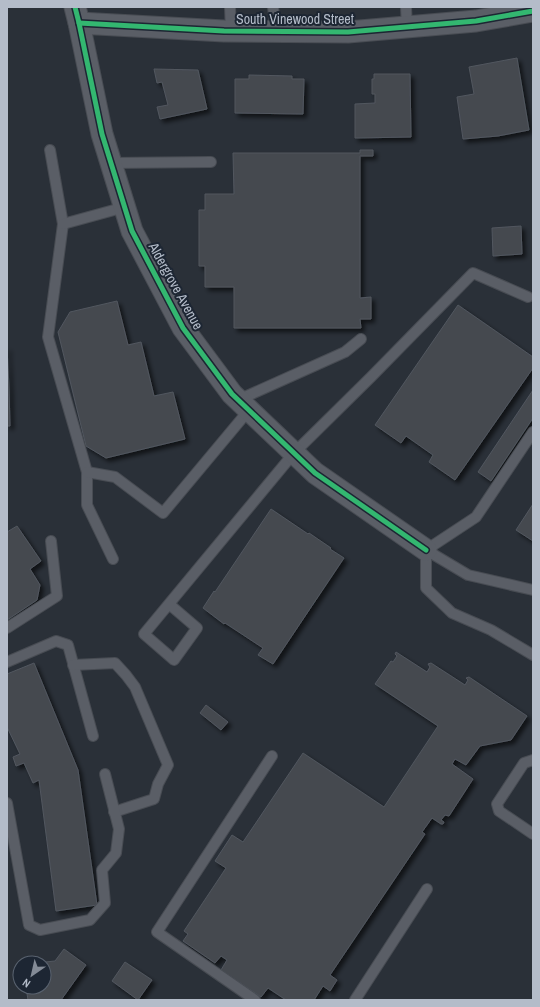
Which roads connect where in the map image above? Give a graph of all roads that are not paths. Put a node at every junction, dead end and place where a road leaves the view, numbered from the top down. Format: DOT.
graph roads {
  1 [pos="230,7"];
  2 [pos="273,7"];
  3 [pos="406,7"];
  4 [pos="530,10"];
  5 [pos="77,15"];
  6 [pos="407,27"];
  7 [pos="231,31"];
  8 [pos="276,32"];
  9 [pos="50,150"];
  10 [pos="211,162"];
  11 [pos="111,163"];
  12 [pos="125,207"];
  13 [pos="63,224"];
  14 [pos="528,297"];
  15 [pos="361,339"];
  16 [pos="244,405"];
  17 [pos="533,432"];
  18 [pos="294,453"];
  19 [pos="87,472"];
  20 [pos="50,541"];
  21 [pos="426,550"];
  22 [pos="113,558"];
  23 [pos="533,590"];
  24 [pos="169,604"];
  25 [pos="7,628"];
  26 [pos="533,655"];
  27 [pos="7,662"];
  28 [pos="74,665"];
  29 [pos="93,736"];
  30 [pos="272,756"];
  31 [pos="533,760"];
  32 [pos="105,774"];
  33 [pos="7,803"];
  34 [pos="114,812"];
  35 [pos="533,834"];
  36 [pos="427,890"];
  37 [pos="255,1000"];
  38 [pos="355,1000"];
  1 -- 7 [label="lane"];
  2 -- 8 [label="lane"];
  3 -- 6 [label="lane"];
  4 -- 6 [label="street, South Vinewood Street"];
  5 -- 7 [label="street, South Vinewood Street"];
  5 -- 11 [label="street, Aldergrove Avenue"];
  6 -- 8 [label="street, South Vinewood Street"];
  7 -- 8 [label="street, South Vinewood Street"];
  9 -- 13 [label="lane"];
  10 -- 11 [label="lane"];
  11 -- 12 [label="street, Aldergrove Avenue"];
  12 -- 13 [label="lane"];
  12 -- 16 [label="street, Aldergrove Avenue"];
  13 -- 19 [label="lane"];
  14 -- 18 [label="lane"];
  15 -- 16 [label="lane"];
  16 -- 18 [label="street, Aldergrove Avenue"];
  16 -- 19 [label="lane"];
  17 -- 21 [label="lane"];
  18 -- 21 [label="street, Aldergrove Avenue"];
  18 -- 24 [label="lane"];
  19 -- 22 [label="lane"];
  20 -- 25 [label="lane"];
  21 -- 23 [label="lane"];
  21 -- 26 [label="lane"];
  24 -- 24 [label="lane"];
  27 -- 28 [label="lane"];
  28 -- 29 [label="lane"];
  28 -- 34 [label="lane"];
  30 -- 37 [label="lane"];
  31 -- 35 [label="lane"];
  32 -- 34 [label="lane"];
  33 -- 34 [label="lane"];
  36 -- 38 [label="lane"];
}
